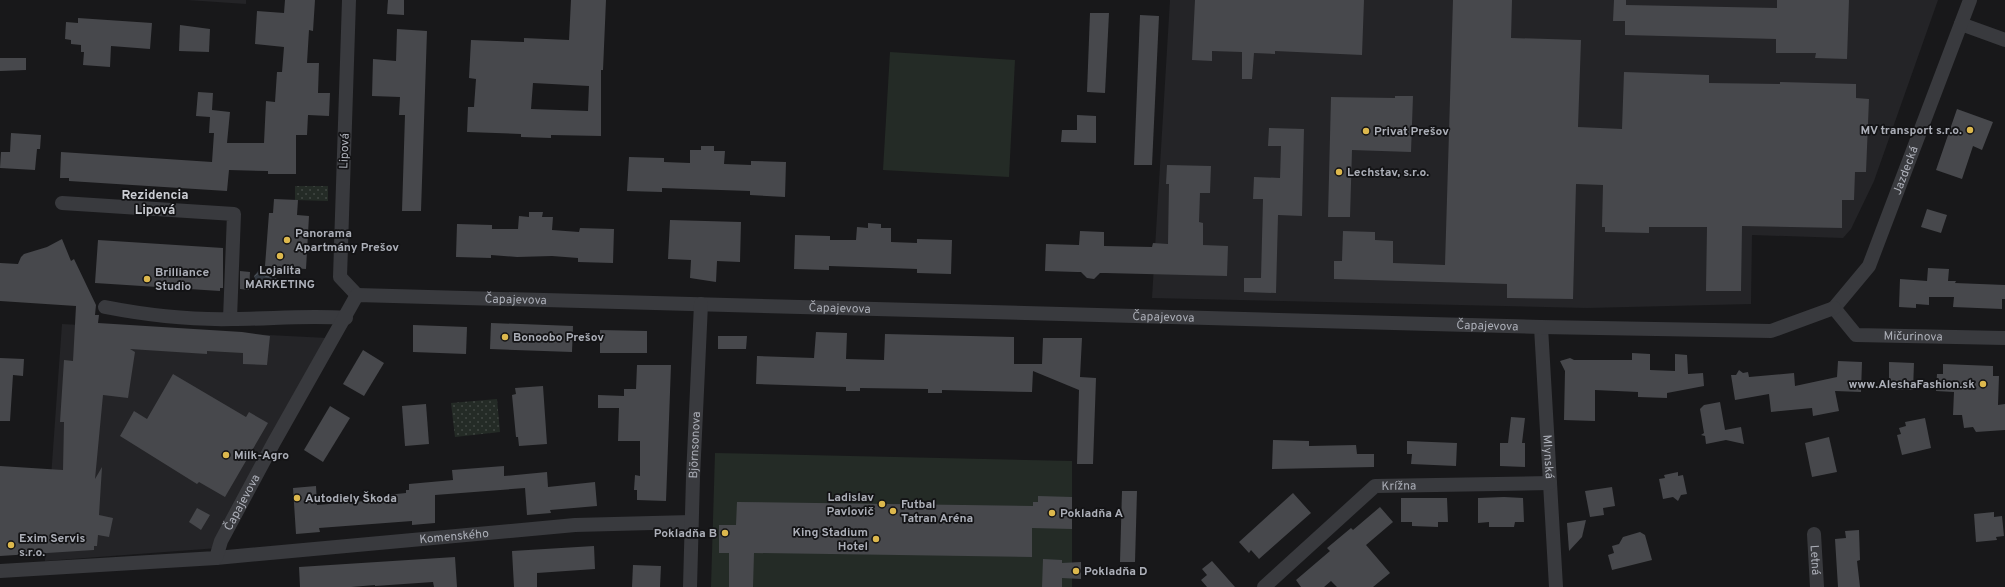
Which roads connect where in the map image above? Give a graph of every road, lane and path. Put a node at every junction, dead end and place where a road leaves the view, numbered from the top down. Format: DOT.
graph roads {
  1 [pos="349,0"];
  2 [pos="1970,0"];
  3 [pos="1961,24"];
  4 [pos="2005,40"];
  5 [pos="62,203"];
  6 [pos="357,295"];
  7 [pos="701,304"];
  8 [pos="105,307"];
  9 [pos="1834,308"];
  10 [pos="346,318"];
  11 [pos="230,319"];
  12 [pos="1541,327"];
  13 [pos="2005,338"];
  14 [pos="1550,483"];
  15 [pos="692,522"];
  16 [pos="1814,534"];
  17 [pos="216,558"];
  18 [pos="0,571"];
  19 [pos="690,587"];
  20 [pos="1264,587"];
  21 [pos="1555,587"];
  22 [pos="1817,587"];
  1 -- 6 [label="street, Lipová"];
  2 -- 3 [label="street, Jazdecká"];
  3 -- 4 [label="street"];
  3 -- 9 [label="street, Jazdecká"];
  5 -- 11 [label="street"];
  6 -- 7 [label="street, Čapajevova"];
  6 -- 10 [label="street, Čapajevova"];
  7 -- 12 [label="street, Čapajevova"];
  7 -- 15 [label="street, Björnsonova"];
  8 -- 11 [label="street"];
  9 -- 12 [label="street, Čapajevova"];
  9 -- 13 [label="street, Mičurinova"];
  10 -- 11 [label="street"];
  10 -- 17 [label="street, Čapajevova"];
  12 -- 14 [label="street, Mlynská"];
  14 -- 20 [label="street, Krížna"];
  14 -- 21 [label="street, Mlynská"];
  15 -- 17 [label="street, Komenského"];
  15 -- 19 [label="street, Björnsonova"];
  16 -- 22 [label="street, Letná"];
  17 -- 18 [label="street"];
}
